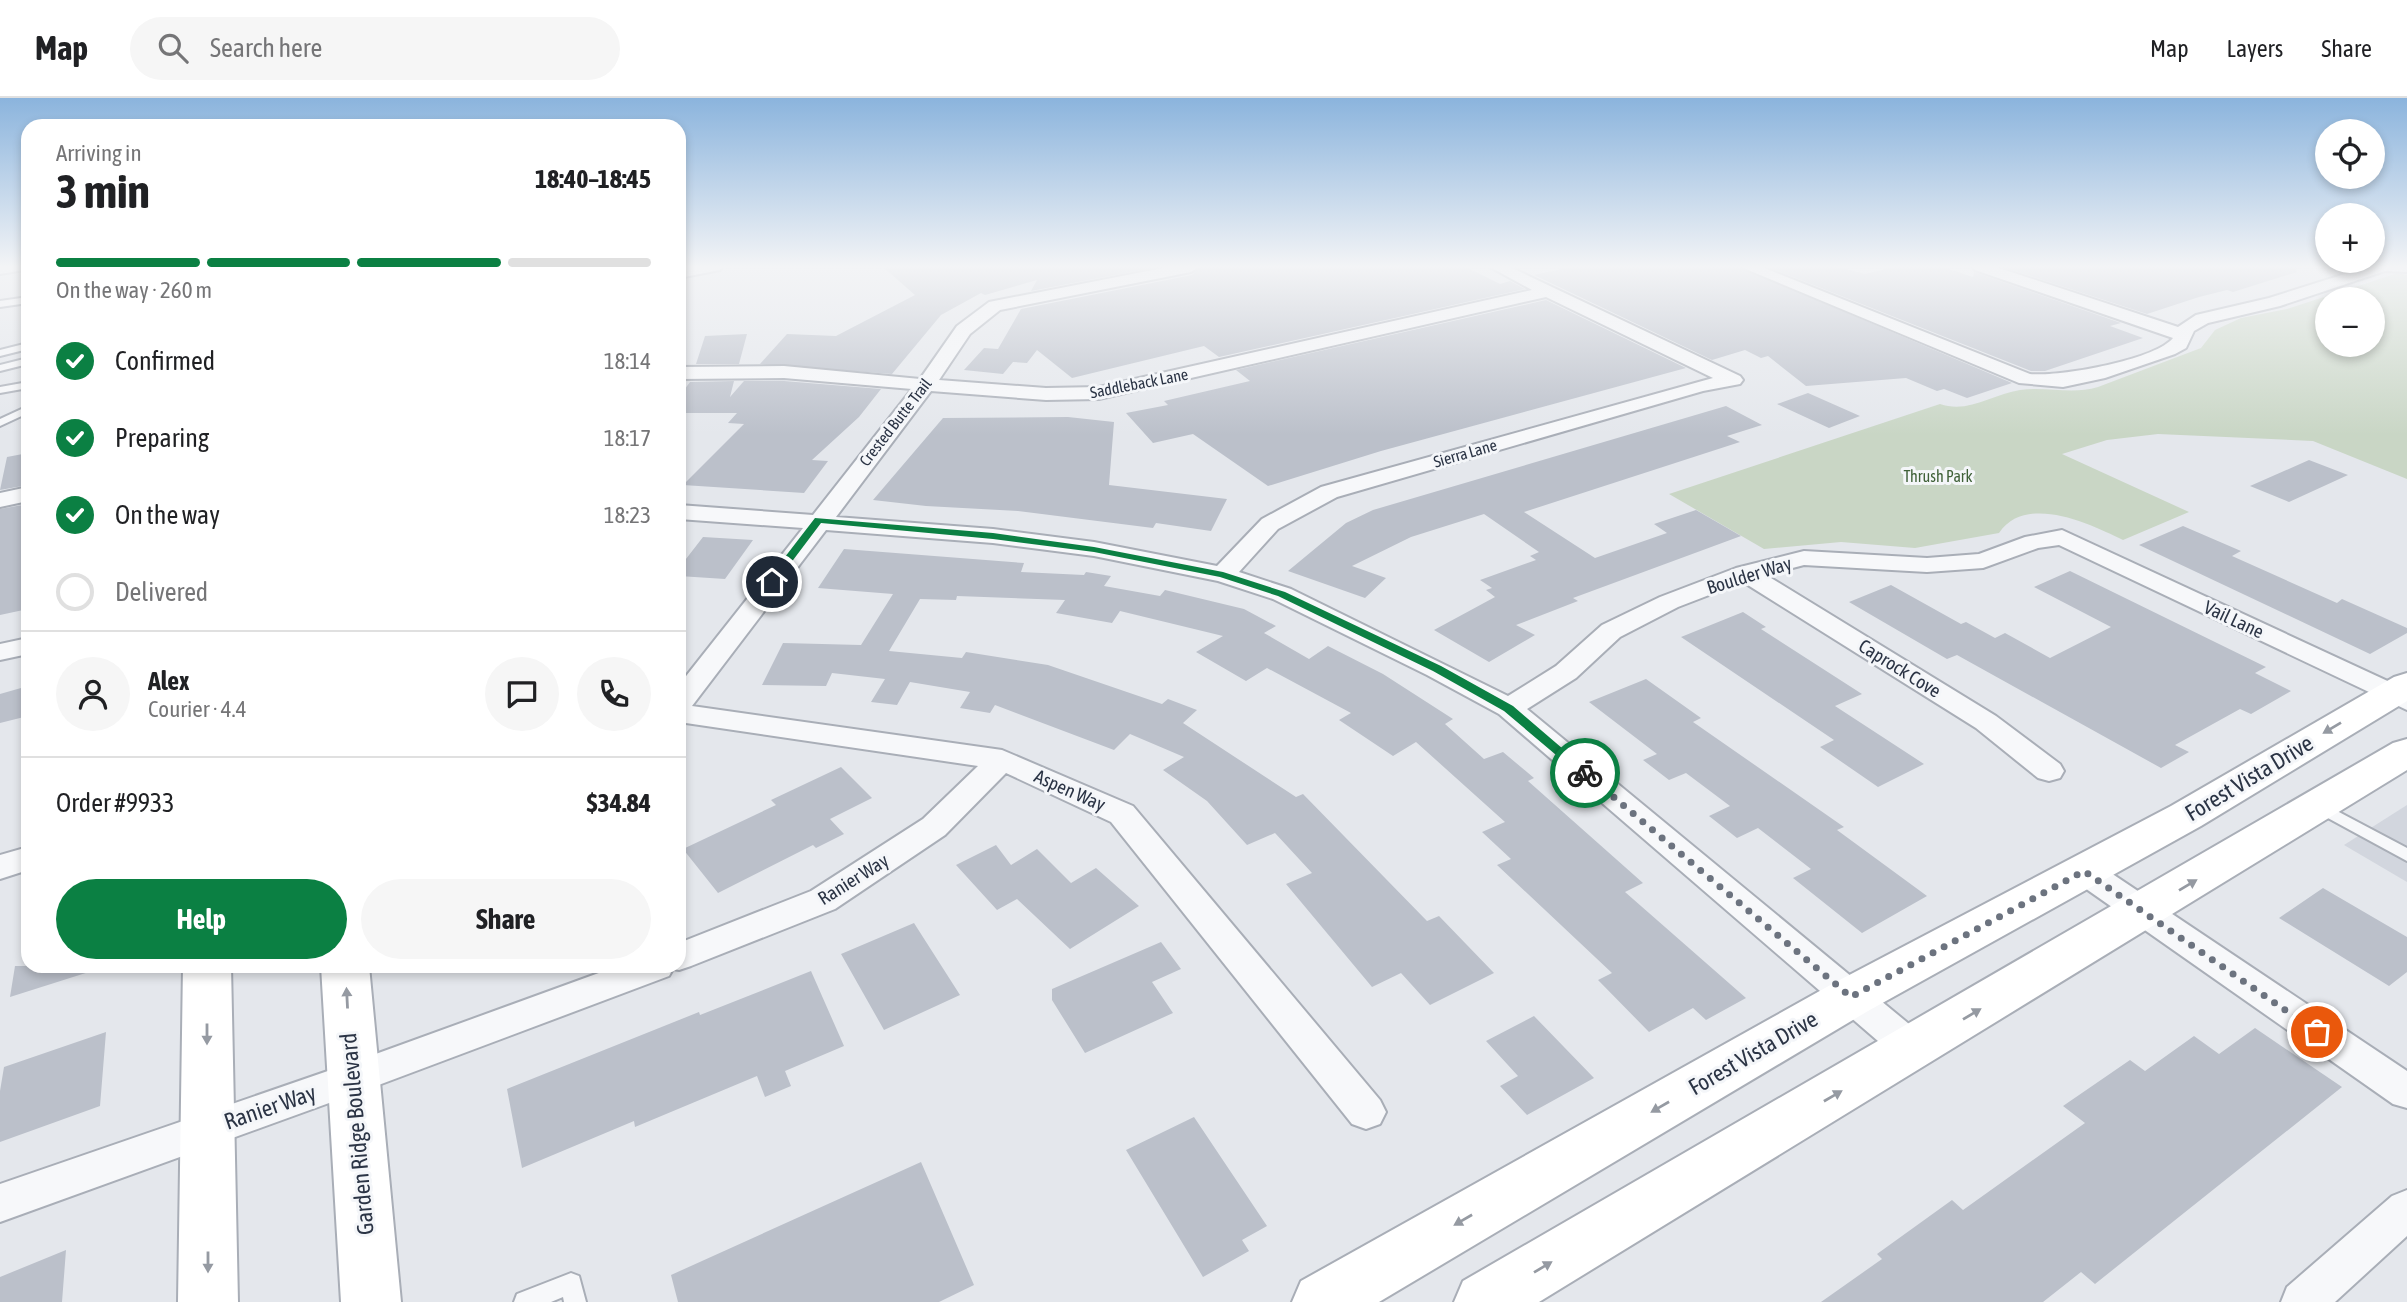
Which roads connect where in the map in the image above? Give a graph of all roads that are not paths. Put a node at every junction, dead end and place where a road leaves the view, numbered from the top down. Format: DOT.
graph roads {
  1 [pos="969,323"];
  2 [pos="1407,323"];
  3 [pos="1616,323"];
  4 [pos="1888,323"];
  5 [pos="2148,323"];
  6 [pos="2194,323"];
  7 [pos="2183,335"];
  8 [pos="21,348"];
  9 [pos="0,353"];
  10 [pos="21,363"];
  11 [pos="0,368"];
  12 [pos="686,373"];
  13 [pos="926,385"];
  14 [pos="21,386"];
  15 [pos="0,390"];
  16 [pos="21,413"];
  17 [pos="0,424"];
  18 [pos="21,496"];
  19 [pos="0,500"];
  20 [pos="686,512"];
  21 [pos="818,520"];
  22 [pos="2062,537"];
  23 [pos="1745,573"];
  24 [pos="1223,575"];
  25 [pos="21,648"];
  26 [pos="0,652"];
  27 [pos="2401,693"];
  28 [pos="686,695"];
  29 [pos="1508,708"];
  30 [pos="686,714"];
  31 [pos="2407,752"];
  32 [pos="1002,760"];
  33 [pos="2049,771"];
  34 [pos="2320,807"];
  35 [pos="2407,855"];
  36 [pos="21,860"];
  37 [pos="0,867"];
  38 [pos="2084,871"];
  39 [pos="2143,912"];
  40 [pos="686,954"];
  41 [pos="207,973"];
  42 [pos="345,973"];
  43 [pos="638,973"];
  44 [pos="1851,997"];
  45 [pos="1913,1049"];
  46 [pos="352,1079"];
  47 [pos="2407,1092"];
  48 [pos="1366,1112"];
  49 [pos="208,1129"];
  50 [pos="0,1203"];
  51 [pos="2407,1209"];
  52 [pos="208,1302"];
  53 [pos="371,1302"];
  54 [pos="525,1302"];
  55 [pos="575,1302"];
  56 [pos="1322,1302"];
  57 [pos="1484,1302"];
  58 [pos="2303,1302"];
  1 -- 13 [label="street, Crested Butte Trail"];
  2 -- 13 [label="street, Saddleback Lane"];
  3 -- 24 [label="street, Sierra Lane"];
  4 -- 7 [label="street"];
  5 -- 7 [label="street"];
  6 -- 7 [label="street"];
  8 -- 9 [label="lane"];
  10 -- 11 [label="lane"];
  12 -- 13 [label="street, Saddleback Lane"];
  13 -- 21 [label="street, Crested Butte Trail"];
  14 -- 15 [label="lane"];
  16 -- 17 [label="lane"];
  18 -- 19 [label="street"];
  20 -- 21 [label="street"];
  21 -- 24 [label="street"];
  21 -- 28 [label="street, Crested Butte Trail"];
  22 -- 23 [label="street, Boulder Way"];
  22 -- 27 [label="street, Vail Lane"];
  23 -- 29 [label="street, Boulder Way"];
  23 -- 33 [label="street, Caprock Cove"];
  24 -- 29 [label="street"];
  25 -- 26 [label="street"];
  27 -- 38 [label="main road, Forest Vista Drive, one-way"];
  29 -- 44 [label="street"];
  30 -- 32 [label="street, Aspen Way"];
  31 -- 34 [label="main road"];
  32 -- 40 [label="street, Ranier Way"];
  32 -- 48 [label="street, Aspen Way"];
  34 -- 35 [label="lane"];
  39 -- 34 [label="main road, one-way"];
  36 -- 37 [label="street"];
  38 -- 39 [label="street"];
  38 -- 44 [label="main road, Forest Vista Drive"];
  45 -- 39 [label="main road, one-way"];
  39 -- 47 [label="street"];
  41 -- 49 [label="main road, one-way"];
  46 -- 42 [label="main road, Garden Ridge Boulevard, one-way"];
  43 -- 46 [label="street, Ranier Way"];
  44 -- 45 [label="street"];
  44 -- 56 [label="main road, Forest Vista Drive, one-way"];
  57 -- 45 [label="main road, one-way"];
  46 -- 49 [label="street, Ranier Way"];
  46 -- 53 [label="main road, Garden Ridge Boulevard"];
  49 -- 50 [label="street, Ranier Way"];
  49 -- 52 [label="main road, one-way"];
  51 -- 58 [label="street"];
  54 -- 55 [label="lane"];
}
